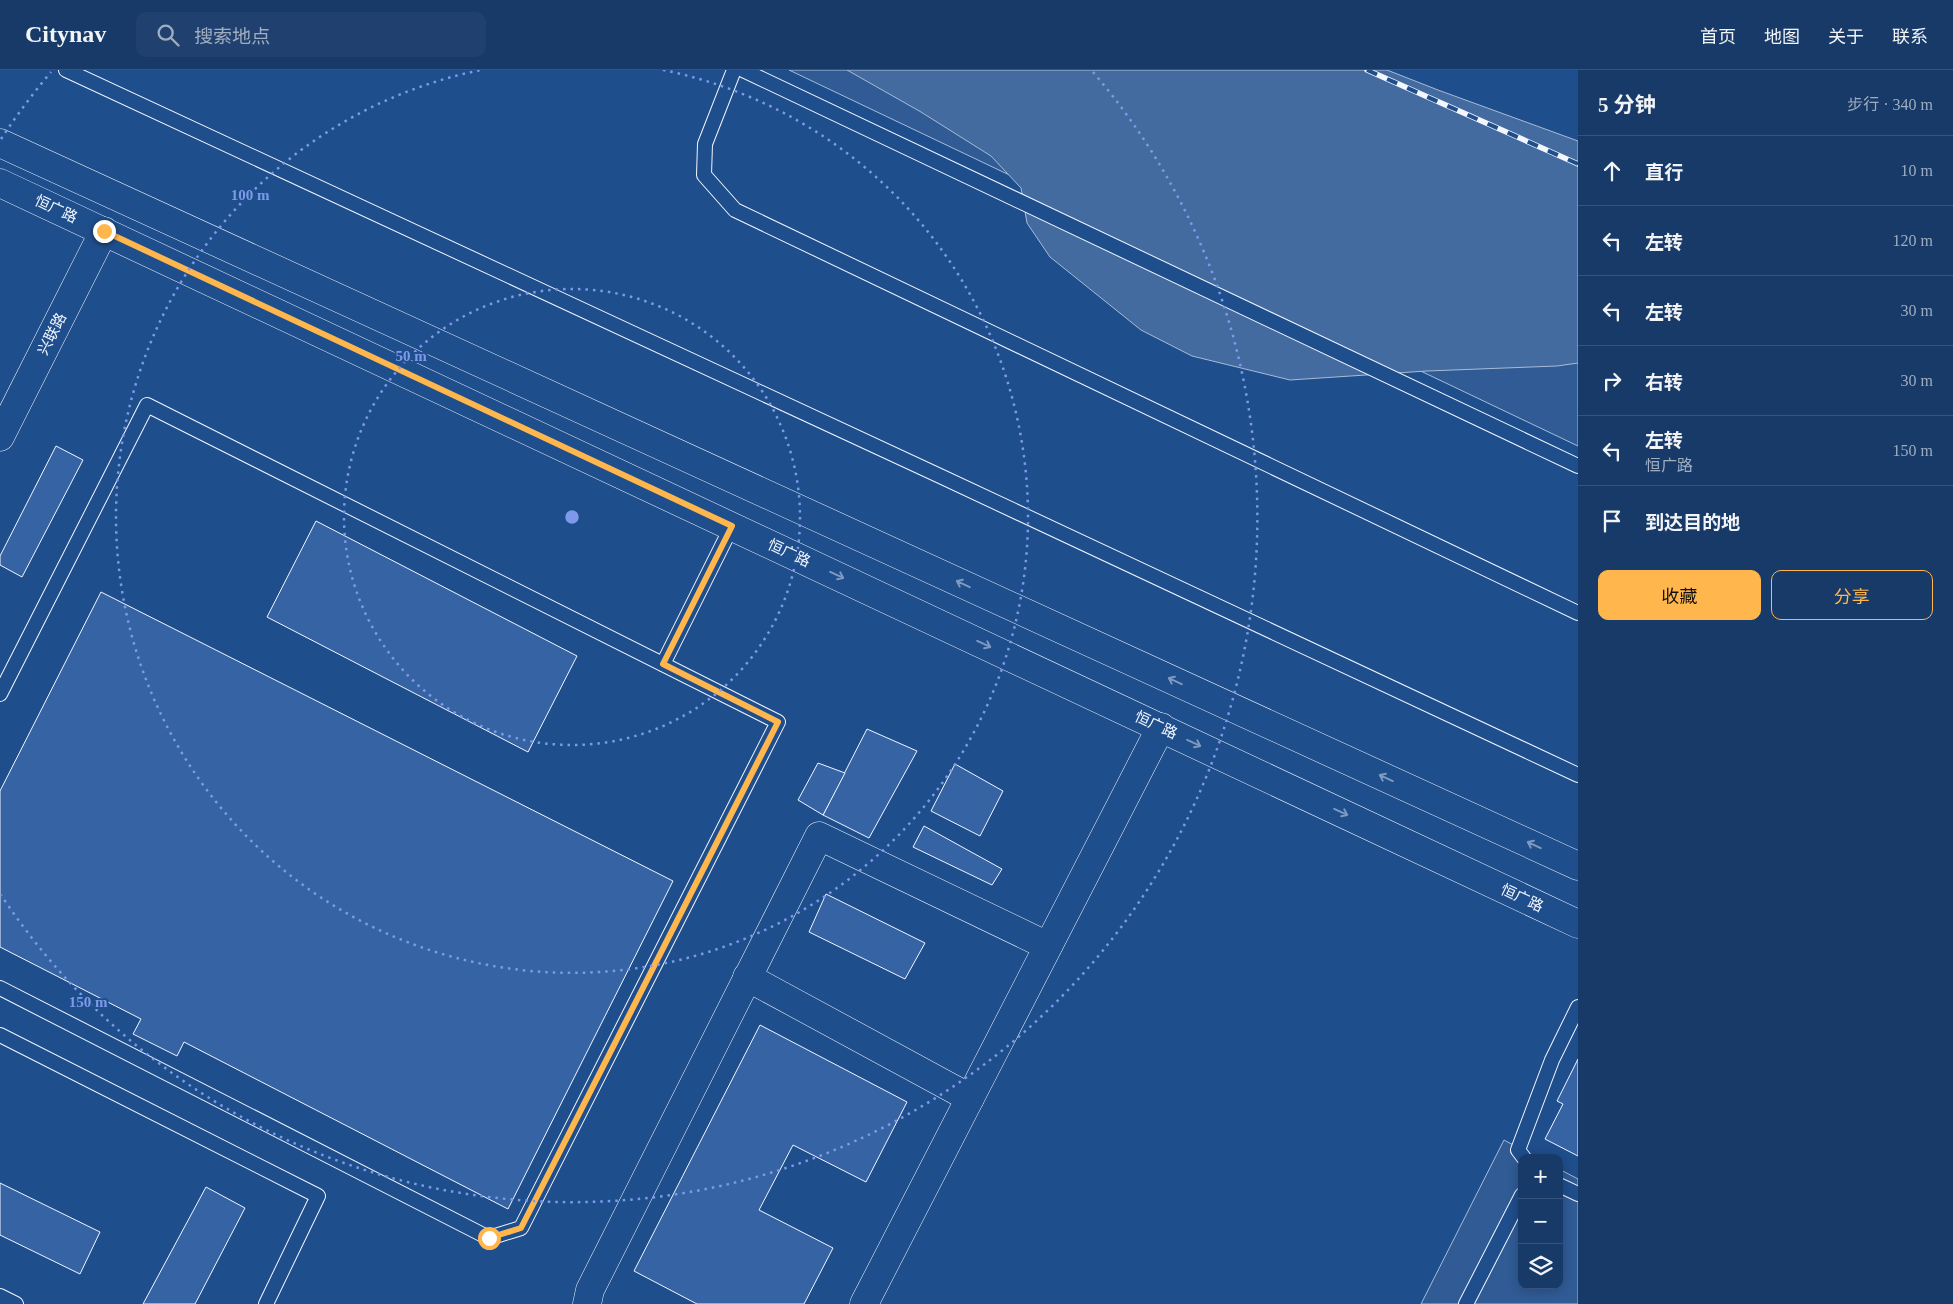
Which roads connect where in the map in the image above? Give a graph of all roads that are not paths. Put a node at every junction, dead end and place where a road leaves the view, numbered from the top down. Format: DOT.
graph roads {
  1 [pos="66,70"];
  2 [pos="734,70"];
  3 [pos="743,70"];
  4 [pos="0,143"];
  5 [pos="0,183"];
  6 [pos="104,231"];
  7 [pos="0,437"];
  8 [pos="1578,466"];
  9 [pos="732,526"];
  10 [pos="1578,613"];
  11 [pos="663,664"];
  12 [pos="0,694"];
  13 [pos="1161,727"];
  14 [pos="1578,775"];
  15 [pos="1578,866"];
  16 [pos="1578,924"];
  17 [pos="1048,946"];
  18 [pos="747,977"];
  19 [pos="0,988"];
  20 [pos="1578,1007"];
  21 [pos="0,1035"];
  22 [pos="970,1098"];
  23 [pos="1521,1154"];
  24 [pos="1563,1187"];
  25 [pos="1578,1194"];
  26 [pos="1520,1199"];
  27 [pos="0,1296"];
  28 [pos="16,1304"];
  29 [pos="266,1304"];
  30 [pos="587,1304"];
  31 [pos="864,1304"];
  32 [pos="1466,1304"];
  1 -- 14 [label="lane"];
  2 -- 10 [label="lane"];
  3 -- 8 [label="lane"];
  15 -- 4 [label="street, one-way"];
  5 -- 6 [label="street, 恒广路"];
  6 -- 7 [label="street, 兴联路"];
  6 -- 9 [label="street, 恒广路"];
  9 -- 11 [label="lane"];
  9 -- 13 [label="street, 恒广路, one-way"];
  11 -- 12 [label="lane"];
  11 -- 19 [label="lane"];
  13 -- 16 [label="street, 恒广路, one-way"];
  13 -- 17 [label="street"];
  17 -- 18 [label="street"];
  17 -- 22 [label="street"];
  18 -- 22 [label="street"];
  18 -- 30 [label="street"];
  20 -- 23 [label="lane"];
  21 -- 29 [label="lane"];
  22 -- 31 [label="street"];
  24 -- 25 [label="lane"];
  26 -- 32 [label="lane"];
  27 -- 28 [label="lane"];
}
